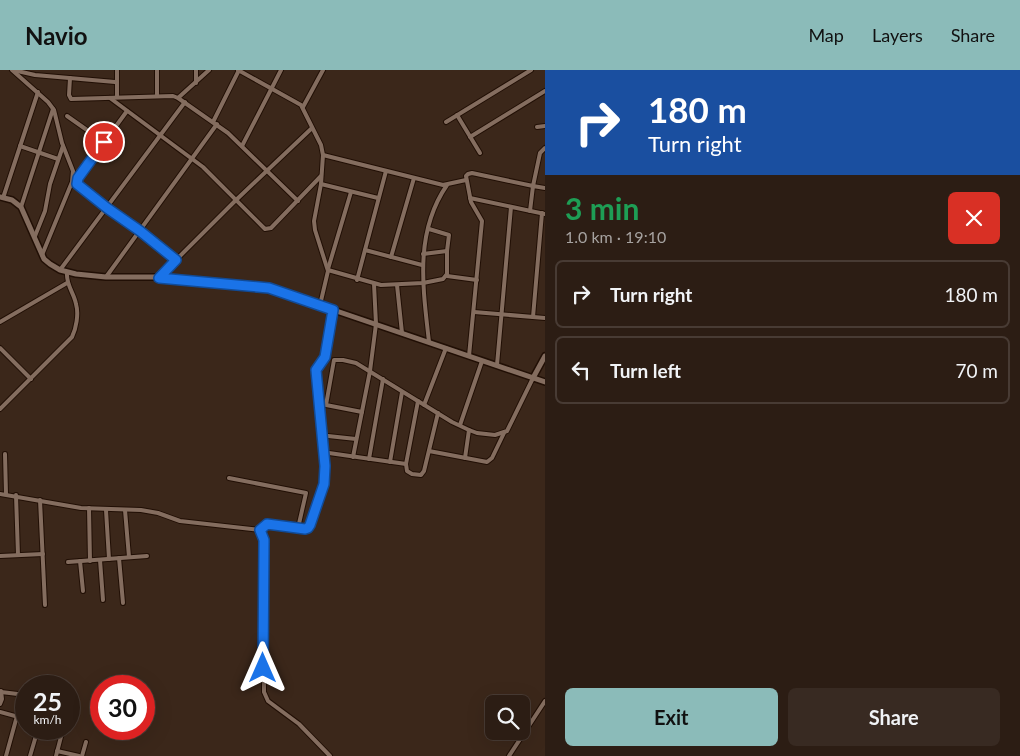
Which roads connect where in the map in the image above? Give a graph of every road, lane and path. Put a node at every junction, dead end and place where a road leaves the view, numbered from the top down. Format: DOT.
graph roads {
  1 [pos="12,70"];
  2 [pos="48,70"];
  3 [pos="117,70"];
  4 [pos="157,70"];
  5 [pos="196,70"];
  6 [pos="209,70"];
  7 [pos="238,70"];
  8 [pos="281,70"];
  9 [pos="323,70"];
  10 [pos="531,70"];
  11 [pos="47,76"];
  12 [pos="70,78"];
  13 [pos="117,82"];
  14 [pos="196,83"];
  15 [pos="272,88"];
  16 [pos="38,92"];
  17 [pos="545,92"];
  18 [pos="157,96"];
  19 [pos="117,97"];
  20 [pos="110,98"];
  21 [pos="178,98"];
  22 [pos="185,102"];
  23 [pos="303,108"];
  24 [pos="54,109"];
  25 [pos="127,111"];
  26 [pos="457,115"];
  27 [pos="67,116"];
  28 [pos="446,122"];
  29 [pos="215,123"];
  30 [pos="545,126"];
  31 [pos="537,127"];
  32 [pos="312,128"];
  33 [pos="160,135"];
  34 [pos="470,137"];
  35 [pos="104,142"];
  36 [pos="20,146"];
  37 [pos="63,146"];
  38 [pos="242,146"];
  39 [pos="545,148"];
  40 [pos="39,153"];
  41 [pos="480,154"];
  42 [pos="323,156"];
  43 [pos="191,158"];
  44 [pos="58,159"];
  45 [pos="266,171"];
  46 [pos="386,171"];
  47 [pos="321,176"];
  48 [pos="414,178"];
  49 [pos="466,180"];
  50 [pos="321,184"];
  51 [pos="447,185"];
  52 [pos="533,186"];
  53 [pos="545,188"];
  54 [pos="351,192"];
  55 [pos="2,197"];
  56 [pos="378,198"];
  57 [pos="470,198"];
  58 [pos="235,201"];
  59 [pos="298,201"];
  60 [pos="21,207"];
  61 [pos="511,207"];
  62 [pos="107,208"];
  63 [pos="530,210"];
  64 [pos="544,213"];
  65 [pos="428,229"];
  66 [pos="140,231"];
  67 [pos="35,236"];
  68 [pos="539,243"];
  69 [pos="545,243"];
  70 [pos="364,250"];
  71 [pos="447,251"];
  72 [pos="423,254"];
  73 [pos="42,255"];
  74 [pos="391,257"];
  75 [pos="176,260"];
  76 [pos="422,265"];
  77 [pos="60,270"];
  78 [pos="328,271"];
  79 [pos="67,273"];
  80 [pos="106,276"];
  81 [pos="447,276"];
  82 [pos="159,278"];
  83 [pos="357,280"];
  84 [pos="477,280"];
  85 [pos="423,282"];
  86 [pos="68,283"];
  87 [pos="374,284"];
  88 [pos="397,285"];
  89 [pos="320,305"];
  90 [pos="333,310"];
  91 [pos="474,312"];
  92 [pos="501,314"];
  93 [pos="532,317"];
  94 [pos="545,318"];
  95 [pos="0,322"];
  96 [pos="376,324"];
  97 [pos="402,333"];
  98 [pos="429,342"];
  99 [pos="446,348"];
  100 [pos="1,351"];
  101 [pos="469,356"];
  102 [pos="545,356"];
  103 [pos="482,360"];
  104 [pos="497,366"];
  105 [pos="370,370"];
  106 [pos="533,378"];
  107 [pos="31,379"];
  108 [pos="383,379"];
  109 [pos="545,382"];
  110 [pos="402,392"];
  111 [pos="418,401"];
  112 [pos="424,405"];
  113 [pos="0,409"];
  114 [pos="362,412"];
  115 [pos="438,413"];
  116 [pos="460,425"];
  117 [pos="469,430"];
  118 [pos="504,432"];
  119 [pos="328,436"];
  120 [pos="356,440"];
  121 [pos="429,451"];
  122 [pos="329,453"];
  123 [pos="5,454"];
  124 [pos="353,457"];
  125 [pos="465,458"];
  126 [pos="369,459"];
  127 [pos="390,462"];
  128 [pos="406,464"];
  129 [pos="229,478"];
  130 [pos="0,494"];
  131 [pos="6,494"];
  132 [pos="16,495"];
  133 [pos="40,500"];
  134 [pos="89,508"];
  135 [pos="106,510"];
  136 [pos="125,510"];
  137 [pos="298,528"];
  138 [pos="260,530"];
  139 [pos="43,554"];
  140 [pos="18,555"];
  141 [pos="0,556"];
  142 [pos="147,556"];
  143 [pos="129,557"];
  144 [pos="119,558"];
  145 [pos="109,559"];
  146 [pos="90,560"];
  147 [pos="100,560"];
  148 [pos="80,561"];
  149 [pos="68,562"];
  150 [pos="83,591"];
  151 [pos="103,600"];
  152 [pos="122,602"];
  153 [pos="46,605"];
  154 [pos="0,691"];
  155 [pos="15,693"];
  156 [pos="545,701"];
  157 [pos="0,704"];
  158 [pos="0,712"];
  159 [pos="15,716"];
  160 [pos="15,723"];
  161 [pos="35,740"];
  162 [pos="60,740"];
  163 [pos="86,742"];
  164 [pos="57,754"];
  165 [pos="6,756"];
  166 [pos="30,756"];
  167 [pos="81,756"];
  168 [pos="330,756"];
  169 [pos="509,756"];
  1 -- 11 [label="street"];
  1 -- 16 [label="street"];
  2 -- 11 [label="street"];
  3 -- 13 [label="street"];
  4 -- 18 [label="street"];
  5 -- 14 [label="street"];
  6 -- 14 [label="street"];
  7 -- 15 [label="street"];
  7 -- 29 [label="street"];
  8 -- 15 [label="street"];
  9 -- 23 [label="street"];
  10 -- 26 [label="street"];
  11 -- 12 [label="street"];
  12 -- 13 [label="street"];
  12 -- 20 [label="street"];
  13 -- 19 [label="street"];
  14 -- 21 [label="street"];
  15 -- 23 [label="street"];
  15 -- 38 [label="street"];
  16 -- 24 [label="street"];
  16 -- 36 [label="street"];
  17 -- 34 [label="street"];
  18 -- 19 [label="street"];
  18 -- 21 [label="street"];
  19 -- 20 [label="street"];
  20 -- 25 [label="street"];
  21 -- 22 [label="street"];
  22 -- 29 [label="street"];
  22 -- 33 [label="street"];
  23 -- 32 [label="street"];
  24 -- 37 [label="street"];
  24 -- 40 [label="street"];
  25 -- 33 [label="street"];
  25 -- 35 [label="street"];
  26 -- 28 [label="street"];
  26 -- 34 [label="street"];
  27 -- 35 [label="street"];
  29 -- 38 [label="street"];
  29 -- 43 [label="street"];
  30 -- 31 [label="street"];
  32 -- 42 [label="street"];
  32 -- 45 [label="street"];
  33 -- 43 [label="street"];
  33 -- 62 [label="street"];
  34 -- 41 [label="street"];
  35 -- 62 [label="street"];
  36 -- 40 [label="street"];
  36 -- 55 [label="street"];
  37 -- 44 [label="street"];
  37 -- 73 [label="street"];
  38 -- 45 [label="street"];
  39 -- 52 [label="street"];
  40 -- 44 [label="street"];
  40 -- 60 [label="street"];
  42 -- 46 [label="street"];
  42 -- 47 [label="street"];
  43 -- 58 [label="street"];
  43 -- 66 [label="street"];
  44 -- 67 [label="street"];
  45 -- 58 [label="street"];
  45 -- 59 [label="street"];
  46 -- 48 [label="street"];
  46 -- 56 [label="street"];
  47 -- 50 [label="street"];
  47 -- 59 [label="street"];
  48 -- 51 [label="street"];
  48 -- 74 [label="street"];
  49 -- 51 [label="street"];
  49 -- 52 [label="street"];
  49 -- 57 [label="street"];
  50 -- 54 [label="street"];
  50 -- 78 [label="street"];
  51 -- 65 [label="street"];
  52 -- 53 [label="street"];
  52 -- 63 [label="street"];
  54 -- 56 [label="street"];
  54 -- 78 [label="street"];
  55 -- 60 [label="street"];
  56 -- 70 [label="street"];
  57 -- 61 [label="street"];
  57 -- 84 [label="street"];
  58 -- 59 [label="street"];
  58 -- 75 [label="street"];
  60 -- 67 [label="street"];
  61 -- 63 [label="street"];
  61 -- 92 [label="street"];
  62 -- 66 [label="street"];
  62 -- 77 [label="street"];
  63 -- 64 [label="street"];
  64 -- 68 [label="street"];
  65 -- 71 [label="street"];
  65 -- 72 [label="street"];
  66 -- 75 [label="street"];
  66 -- 80 [label="street"];
  67 -- 73 [label="street"];
  68 -- 69 [label="street"];
  68 -- 93 [label="street"];
  70 -- 74 [label="street"];
  70 -- 83 [label="street"];
  71 -- 72 [label="street"];
  71 -- 81 [label="street"];
  72 -- 76 [label="street"];
  73 -- 77 [label="street"];
  74 -- 76 [label="street"];
  75 -- 82 [label="street"];
  76 -- 85 [label="street"];
  77 -- 79 [label="street"];
  78 -- 83 [label="street"];
  78 -- 89 [label="street"];
  79 -- 80 [label="street"];
  79 -- 86 [label="street"];
  80 -- 82 [label="street"];
  81 -- 84 [label="street"];
  81 -- 85 [label="street"];
  82 -- 89 [label="street"];
  83 -- 87 [label="street"];
  84 -- 91 [label="street"];
  85 -- 88 [label="street"];
  85 -- 98 [label="street"];
  86 -- 95 [label="street"];
  86 -- 107 [label="street"];
  87 -- 88 [label="street"];
  87 -- 96 [label="street"];
  88 -- 97 [label="street"];
  89 -- 90 [label="street"];
  90 -- 96 [label="street"];
  90 -- 137 [label="street"];
  91 -- 92 [label="street"];
  91 -- 101 [label="street"];
  92 -- 93 [label="street"];
  92 -- 104 [label="street"];
  93 -- 94 [label="street"];
  96 -- 97 [label="street"];
  96 -- 105 [label="street"];
  97 -- 98 [label="street"];
  98 -- 99 [label="street"];
  99 -- 101 [label="street"];
  99 -- 112 [label="street"];
  100 -- 107 [label="street"];
  101 -- 103 [label="street"];
  102 -- 106 [label="street"];
  103 -- 104 [label="street"];
  103 -- 116 [label="street"];
  104 -- 106 [label="street"];
  105 -- 108 [label="street"];
  105 -- 114 [label="street"];
  105 -- 114 [label="street"];
  106 -- 109 [label="street"];
  106 -- 118 [label="street"];
  107 -- 113 [label="street"];
  108 -- 110 [label="street"];
  108 -- 126 [label="street"];
  110 -- 111 [label="street"];
  110 -- 127 [label="street"];
  111 -- 112 [label="street"];
  111 -- 128 [label="street"];
  112 -- 115 [label="street"];
  114 -- 120 [label="street"];
  115 -- 116 [label="street"];
  115 -- 121 [label="street"];
  116 -- 117 [label="street"];
  117 -- 118 [label="street"];
  117 -- 125 [label="street"];
  118 -- 125 [label="street"];
  119 -- 120 [label="street"];
  120 -- 124 [label="street"];
  121 -- 125 [label="street"];
  121 -- 128 [label="street"];
  122 -- 124 [label="street"];
  123 -- 131 [label="street"];
  124 -- 126 [label="street"];
  126 -- 127 [label="street"];
  127 -- 128 [label="street"];
  129 -- 137 [label="street"];
  130 -- 131 [label="street"];
  131 -- 132 [label="street"];
  132 -- 133 [label="street"];
  132 -- 140 [label="street"];
  133 -- 134 [label="street"];
  133 -- 139 [label="street"];
  134 -- 135 [label="street"];
  134 -- 146 [label="street"];
  135 -- 136 [label="street"];
  135 -- 145 [label="street"];
  136 -- 138 [label="street"];
  136 -- 143 [label="street"];
  137 -- 138 [label="street"];
  138 -- 168 [label="street"];
  139 -- 140 [label="street"];
  139 -- 153 [label="street"];
  140 -- 141 [label="street"];
  142 -- 143 [label="street"];
  143 -- 144 [label="street"];
  144 -- 145 [label="street"];
  144 -- 152 [label="street"];
  145 -- 147 [label="street"];
  146 -- 147 [label="street"];
  146 -- 148 [label="street"];
  147 -- 151 [label="street"];
  148 -- 149 [label="street"];
  148 -- 150 [label="street"];
  154 -- 155 [label="street"];
  154 -- 157 [label="street"];
  156 -- 169 [label="street"];
  158 -- 159 [label="street"];
  160 -- 165 [label="street"];
  161 -- 166 [label="street"];
  162 -- 164 [label="street"];
  163 -- 167 [label="street"];
  164 -- 167 [label="street"];
}
